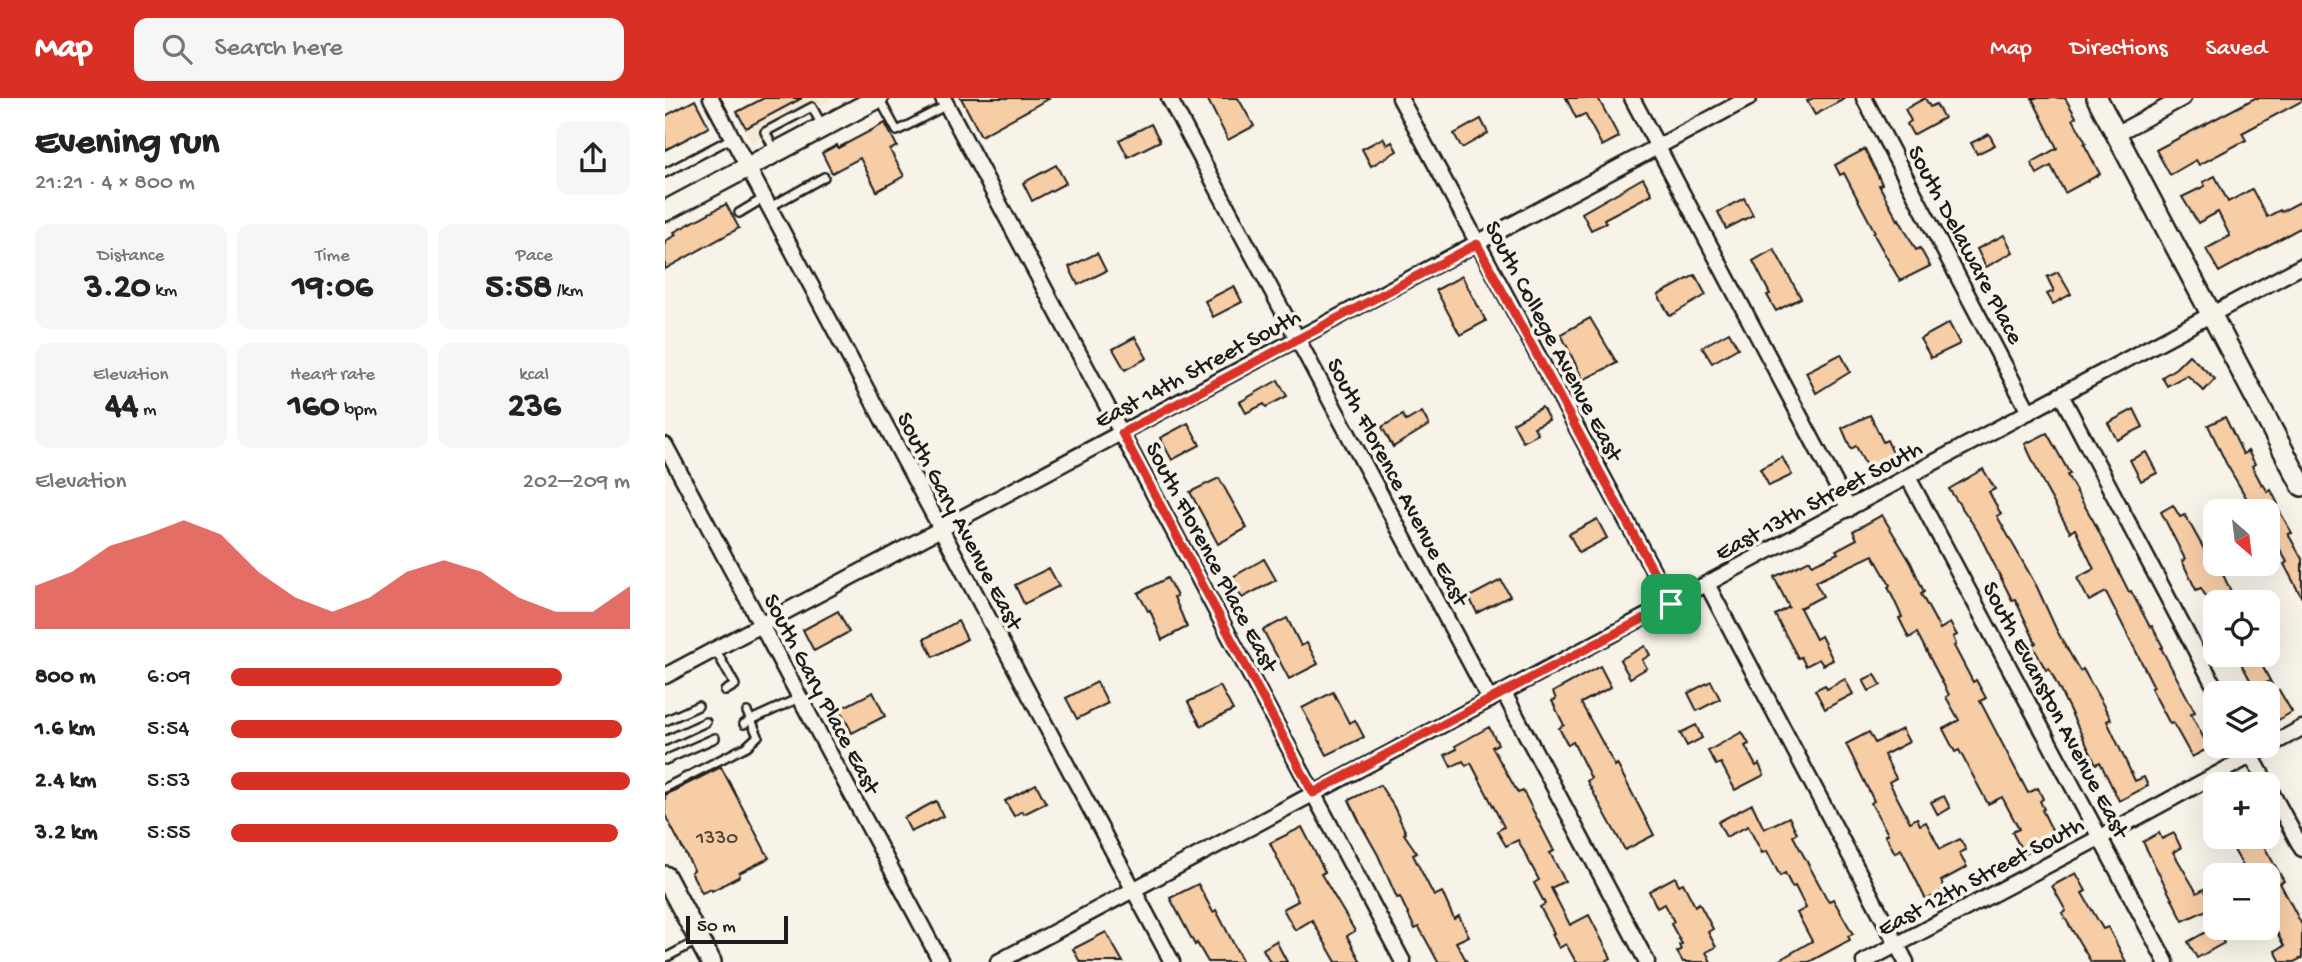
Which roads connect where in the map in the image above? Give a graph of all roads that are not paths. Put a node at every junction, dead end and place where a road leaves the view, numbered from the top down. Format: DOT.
graph roads {
  1 [pos="711,98"];
  2 [pos="879,98"];
  3 [pos="1170,98"];
  4 [pos="1400,98"];
  5 [pos="1632,98"];
  6 [pos="1749,98"];
  7 [pos="1864,98"];
  8 [pos="2097,98"];
  9 [pos="2183,98"];
  10 [pos="945,102"];
  11 [pos="2116,134"];
  12 [pos="733,138"];
  13 [pos="1658,147"];
  14 [pos="748,167"];
  15 [pos="665,173"];
  16 [pos="824,177"];
  17 [pos="767,202"];
  18 [pos="666,208"];
  19 [pos="739,213"];
  20 [pos="1477,244"];
  21 [pos="2302,266"];
  22 [pos="2211,316"];
  23 [pos="1297,339"];
  24 [pos="2061,396"];
  25 [pos="2029,412"];
  26 [pos="1122,433"];
  27 [pos="665,446"];
  28 [pos="1909,477"];
  29 [pos="2302,486"];
  30 [pos="1849,509"];
  31 [pos="940,529"];
  32 [pos="1707,584"];
  33 [pos="1671,604"];
  34 [pos="760,625"];
  35 [pos="715,649"];
  36 [pos="665,676"];
  37 [pos="2212,681"];
  38 [pos="735,685"];
  39 [pos="725,691"];
  40 [pos="1504,693"];
  41 [pos="739,695"];
  42 [pos="799,698"];
  43 [pos="1490,700"];
  44 [pos="698,706"];
  45 [pos="665,721"];
  46 [pos="706,722"];
  47 [pos="2302,728"];
  48 [pos="2280,737"];
  49 [pos="715,738"];
  50 [pos="665,741"];
  51 [pos="2235,758"];
  52 [pos="665,760"];
  53 [pos="665,788"];
  54 [pos="1313,793"];
  55 [pos="2280,809"];
  56 [pos="2099,838"];
  57 [pos="2302,849"];
  58 [pos="668,886"];
  59 [pos="1133,889"];
  60 [pos="699,940"];
  61 [pos="1896,944"];
  62 [pos="665,958"];
  63 [pos="711,962"];
  64 [pos="941,962"];
  65 [pos="998,962"];
  66 [pos="1172,962"];
  67 [pos="1403,962"];
  68 [pos="1647,962"];
  69 [pos="1864,962"];
  70 [pos="1906,962"];
  71 [pos="2166,962"];
  1 -- 12 [label="street, South Gary Avenue East"];
  2 -- 10 [label="lane"];
  2 -- 14 [label="main road"];
  3 -- 23 [label="street, South Florence Avenue East"];
  4 -- 20 [label="street, South College Avenue East"];
  5 -- 13 [label="street"];
  6 -- 13 [label="street, East 14th Street South"];
  7 -- 25 [label="street, South Delaware Place"];
  8 -- 11 [label="main road"];
  9 -- 11 [label="street"];
  10 -- 26 [label="street, South Florence Place East"];
  11 -- 22 [label="main road"];
  12 -- 14 [label="street, South Gary Avenue East"];
  12 -- 15 [label="lane"];
  13 -- 20 [label="street, East 14th Street South"];
  13 -- 30 [label="street"];
  14 -- 17 [label="street, South Gary Avenue East"];
  14 -- 18 [label="main road"];
  16 -- 17 [label="lane"];
  17 -- 19 [label="lane"];
  17 -- 31 [label="street, South Gary Avenue East"];
  20 -- 23 [label="street, East 14th Street South"];
  20 -- 33 [label="street, South College Avenue East"];
  21 -- 22 [label="street, East 13th Street South"];
  22 -- 24 [label="street, East 13th Street South"];
  22 -- 29 [label="main road"];
  23 -- 26 [label="street, East 14th Street South"];
  23 -- 43 [label="street, South Florence Avenue East"];
  24 -- 25 [label="street, East 13th Street South"];
  24 -- 37 [label="street"];
  25 -- 28 [label="street, East 13th Street South"];
  26 -- 31 [label="street, East 14th Street South"];
  26 -- 54 [label="street, South Florence Place East"];
  27 -- 34 [label="street, South Gary Place East"];
  28 -- 30 [label="street, East 13th Street South"];
  28 -- 56 [label="street, South Evanston Avenue East"];
  30 -- 32 [label="street, East 13th Street South"];
  31 -- 34 [label="street, East 14th Street South"];
  31 -- 59 [label="street, South Gary Avenue East"];
  32 -- 33 [label="street, East 13th Street South"];
  32 -- 61 [label="street"];
  33 -- 40 [label="street, East 13th Street South"];
  34 -- 35 [label="street, East 14th Street South"];
  34 -- 42 [label="street, South Gary Place East"];
  35 -- 36 [label="street, East 14th Street South"];
  35 -- 38 [label="lane"];
  38 -- 39 [label="lane"];
  38 -- 41 [label="lane"];
  40 -- 43 [label="street, East 13th Street South"];
  40 -- 68 [label="street"];
  42 -- 53 [label="lane"];
  42 -- 64 [label="street, South Gary Place East"];
  43 -- 54 [label="street, East 13th Street South"];
  44 -- 45 [label="lane"];
  46 -- 50 [label="lane"];
  47 -- 48 [label="street, East 12th Street South"];
  49 -- 52 [label="lane"];
  51 -- 56 [label="street, East 12th Street South"];
  54 -- 59 [label="street, East 13th Street South"];
  54 -- 67 [label="street, South Florence Place East"];
  55 -- 57 [label="street"];
  56 -- 61 [label="street, East 12th Street South"];
  56 -- 71 [label="street, South Evanston Avenue East"];
  58 -- 60 [label="main road"];
  59 -- 65 [label="street, East 13th Street South"];
  59 -- 66 [label="street, South Gary Avenue East"];
  60 -- 62 [label="lane"];
  60 -- 63 [label="main road"];
  61 -- 69 [label="street, East 12th Street South"];
  61 -- 70 [label="street"];
}
